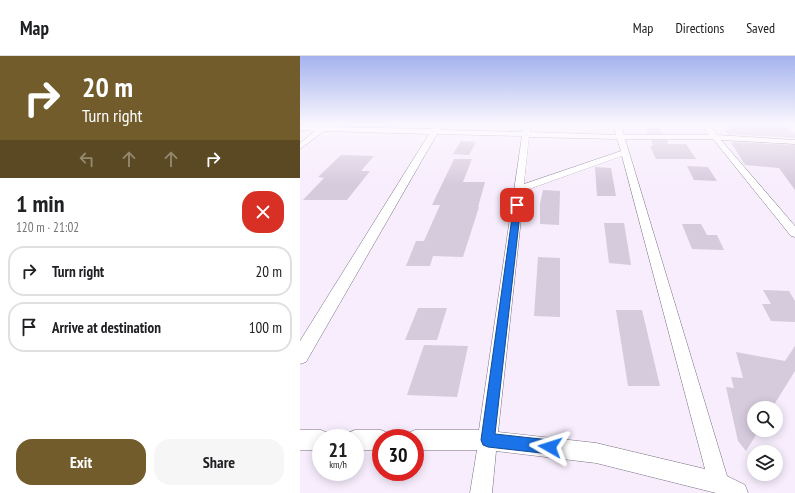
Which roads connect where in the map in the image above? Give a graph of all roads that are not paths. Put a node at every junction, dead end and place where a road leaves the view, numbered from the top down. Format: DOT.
graph roads {
  1 [pos="427,144"];
  2 [pos="525,144"];
  3 [pos="623,144"];
  4 [pos="720,144"];
  5 [pos="625,152"];
  6 [pos="519,189"];
  7 [pos="795,232"];
  8 [pos="300,356"];
  9 [pos="300,440"];
  10 [pos="312,440"];
  11 [pos="424,440"];
  12 [pos="488,440"];
  13 [pos="718,483"];
  14 [pos="481,493"];
  15 [pos="737,493"];
  1 -- 8 [label="street"];
  2 -- 6 [label="street"];
  3 -- 5 [label="street"];
  4 -- 7 [label="street"];
  5 -- 6 [label="street"];
  5 -- 13 [label="street"];
  6 -- 12 [label="street"];
  9 -- 10 [label="street"];
  11 -- 12 [label="street"];
  12 -- 13 [label="street"];
  12 -- 14 [label="street"];
  13 -- 15 [label="street"];
}
